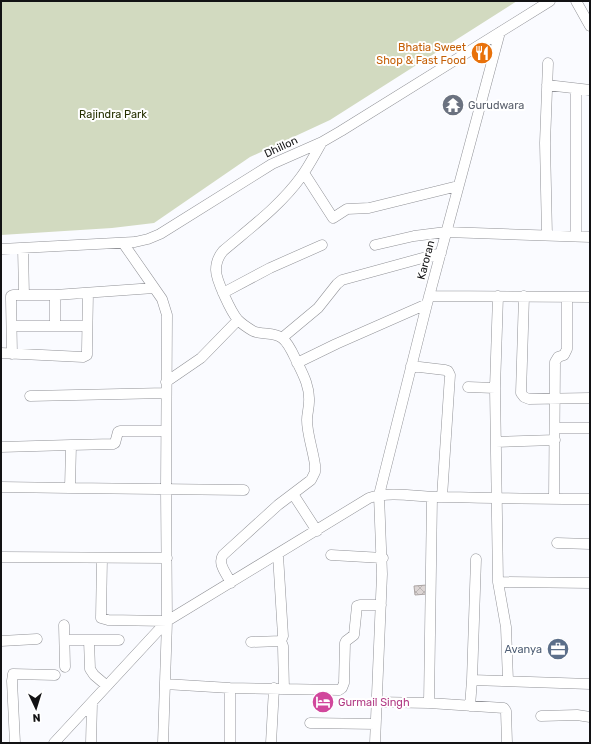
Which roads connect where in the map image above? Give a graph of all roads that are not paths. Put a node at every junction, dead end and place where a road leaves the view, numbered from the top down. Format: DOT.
graph roads {
  1 [pos="550,1"];
  2 [pos="576,1"];
  3 [pos="590,26"];
  4 [pos="500,32"];
  5 [pos="548,63"];
  6 [pos="547,85"];
  7 [pos="576,89"];
  8 [pos="590,90"];
  9 [pos="322,142"];
  10 [pos="304,173"];
  11 [pos="458,186"];
  12 [pos="446,232"];
  13 [pos="547,235"];
  14 [pos="576,236"];
  15 [pos="590,237"];
  16 [pos="123,243"];
  17 [pos="322,245"];
  18 [pos="375,245"];
  19 [pos="23,248"];
  20 [pos="1,249"];
  21 [pos="440,253"];
  22 [pos="154,288"];
  23 [pos="88,293"];
  24 [pos="223,293"];
  25 [pos="24,295"];
  26 [pos="55,295"];
  27 [pos="498,296"];
  28 [pos="524,296"];
  29 [pos="566,297"];
  30 [pos="590,297"];
  31 [pos="428,300"];
  32 [pos="238,320"];
  33 [pos="55,325"];
  34 [pos="12,326"];
  35 [pos="87,326"];
  36 [pos="282,338"];
  37 [pos="1,353"];
  38 [pos="12,354"];
  39 [pos="297,363"];
  40 [pos="411,366"];
  41 [pos="166,382"];
  42 [pos="468,387"];
  43 [pos="495,388"];
  44 [pos="166,394"];
  45 [pos="30,396"];
  46 [pos="555,398"];
  47 [pos="590,398"];
  48 [pos="555,428"];
  49 [pos="590,428"];
  50 [pos="166,431"];
  51 [pos="555,440"];
  52 [pos="496,442"];
  53 [pos="71,445"];
  54 [pos="1,447"];
  55 [pos="1,487"];
  56 [pos="70,488"];
  57 [pos="166,489"];
  58 [pos="244,490"];
  59 [pos="293,494"];
  60 [pos="379,495"];
  61 [pos="437,497"];
  62 [pos="497,497"];
  63 [pos="554,499"];
  64 [pos="590,499"];
  65 [pos="317,531"];
  66 [pos="557,543"];
  67 [pos="590,544"];
  68 [pos="278,555"];
  69 [pos="331,555"];
  70 [pos="1,557"];
  71 [pos="102,558"];
  72 [pos="167,558"];
  73 [pos="383,558"];
  74 [pos="476,558"];
  75 [pos="498,582"];
  76 [pos="231,583"];
  77 [pos="590,583"];
  78 [pos="381,604"];
  79 [pos="167,621"];
  80 [pos="64,625"];
  81 [pos="38,639"];
  82 [pos="65,640"];
  83 [pos="89,640"];
  84 [pos="119,640"];
  85 [pos="1,641"];
  86 [pos="281,641"];
  87 [pos="251,642"];
  88 [pos="65,667"];
  89 [pos="55,674"];
  90 [pos="472,680"];
  91 [pos="508,681"];
  92 [pos="164,684"];
  93 [pos="590,684"];
  94 [pos="107,686"];
  95 [pos="230,688"];
  96 [pos="274,688"];
  97 [pos="284,689"];
  98 [pos="376,702"];
  99 [pos="92,703"];
  100 [pos="429,703"];
  101 [pos="470,706"];
  102 [pos="541,716"];
  103 [pos="590,717"];
  104 [pos="310,723"];
  105 [pos="376,724"];
  106 [pos="15,743"];
  107 [pos="54,743"];
  108 [pos="91,743"];
  109 [pos="163,743"];
  110 [pos="230,743"];
  111 [pos="271,743"];
  112 [pos="375,743"];
  113 [pos="507,743"];
  1 -- 4 [label="street, Dhillon"];
  2 -- 3 [label="street"];
  4 -- 9 [label="street, Dhillon"];
  4 -- 11 [label="street, Karoran"];
  5 -- 6 [label="street"];
  6 -- 7 [label="street"];
  6 -- 13 [label="street"];
  7 -- 8 [label="street"];
  7 -- 14 [label="street"];
  9 -- 10 [label="street"];
  9 -- 16 [label="street, Dhillon"];
  10 -- 11 [label="street"];
  10 -- 24 [label="street"];
  11 -- 12 [label="street, Karoran"];
  12 -- 13 [label="street"];
  12 -- 18 [label="street"];
  12 -- 21 [label="street, Karoran"];
  13 -- 14 [label="street"];
  14 -- 15 [label="street"];
  16 -- 19 [label="street, Dhillon"];
  16 -- 22 [label="street"];
  17 -- 24 [label="street"];
  19 -- 20 [label="street, Dhillon"];
  19 -- 25 [label="street"];
  21 -- 31 [label="street, Karoran"];
  21 -- 36 [label="street"];
  22 -- 23 [label="street"];
  22 -- 41 [label="street"];
  23 -- 26 [label="street"];
  23 -- 35 [label="street"];
  24 -- 32 [label="street"];
  25 -- 26 [label="street"];
  25 -- 34 [label="street"];
  26 -- 33 [label="street"];
  27 -- 28 [label="street"];
  27 -- 31 [label="street"];
  27 -- 43 [label="street"];
  28 -- 29 [label="street"];
  28 -- 46 [label="street"];
  29 -- 30 [label="street"];
  29 -- 46 [label="street"];
  31 -- 39 [label="street"];
  31 -- 40 [label="street, Karoran"];
  32 -- 36 [label="street"];
  32 -- 41 [label="street"];
  33 -- 34 [label="street"];
  33 -- 35 [label="street"];
  34 -- 38 [label="street"];
  35 -- 38 [label="street"];
  36 -- 39 [label="street"];
  37 -- 38 [label="street"];
  39 -- 59 [label="street"];
  40 -- 60 [label="street, Karoran"];
  40 -- 61 [label="street"];
  41 -- 44 [label="street"];
  42 -- 43 [label="street"];
  43 -- 52 [label="street"];
  44 -- 45 [label="street"];
  44 -- 50 [label="street"];
  46 -- 47 [label="street"];
  46 -- 48 [label="street"];
  48 -- 49 [label="street"];
  48 -- 51 [label="street"];
  50 -- 53 [label="street"];
  50 -- 57 [label="street"];
  51 -- 52 [label="street"];
  51 -- 63 [label="street"];
  52 -- 62 [label="street"];
  53 -- 54 [label="street"];
  53 -- 56 [label="street"];
  55 -- 56 [label="street"];
  56 -- 57 [label="street"];
  57 -- 58 [label="street"];
  57 -- 72 [label="street"];
  59 -- 65 [label="street"];
  59 -- 76 [label="street"];
  60 -- 61 [label="street"];
  60 -- 65 [label="street"];
  60 -- 73 [label="street, Karoran"];
  61 -- 62 [label="street"];
  61 -- 100 [label="street"];
  62 -- 63 [label="street"];
  62 -- 75 [label="street"];
  63 -- 64 [label="street"];
  65 -- 68 [label="street"];
  66 -- 67 [label="street"];
  68 -- 76 [label="street"];
  68 -- 86 [label="street"];
  69 -- 73 [label="street"];
  70 -- 71 [label="street"];
  71 -- 72 [label="street"];
  71 -- 79 [label="street"];
  72 -- 79 [label="street"];
  73 -- 78 [label="street, Karoran"];
  74 -- 90 [label="street"];
  75 -- 77 [label="street"];
  75 -- 91 [label="street"];
  76 -- 79 [label="street"];
  78 -- 97 [label="street"];
  78 -- 98 [label="street, Karoran"];
  79 -- 92 [label="street"];
  79 -- 94 [label="street"];
  80 -- 82 [label="street"];
  81 -- 85 [label="street"];
  82 -- 83 [label="street"];
  82 -- 88 [label="street"];
  83 -- 84 [label="street"];
  83 -- 94 [label="street"];
  86 -- 87 [label="street"];
  86 -- 97 [label="street"];
  89 -- 106 [label="street"];
  90 -- 91 [label="street"];
  90 -- 101 [label="street"];
  91 -- 93 [label="street"];
  92 -- 95 [label="street"];
  92 -- 109 [label="street"];
  94 -- 99 [label="street"];
  95 -- 96 [label="street"];
  95 -- 110 [label="street"];
  96 -- 97 [label="street"];
  96 -- 111 [label="street"];
  98 -- 100 [label="street"];
  98 -- 105 [label="street, Karoran"];
  99 -- 107 [label="street"];
  99 -- 108 [label="street"];
  100 -- 101 [label="street"];
  101 -- 113 [label="street"];
  102 -- 103 [label="street"];
  104 -- 105 [label="street"];
  105 -- 112 [label="street, Karoran"];
}
